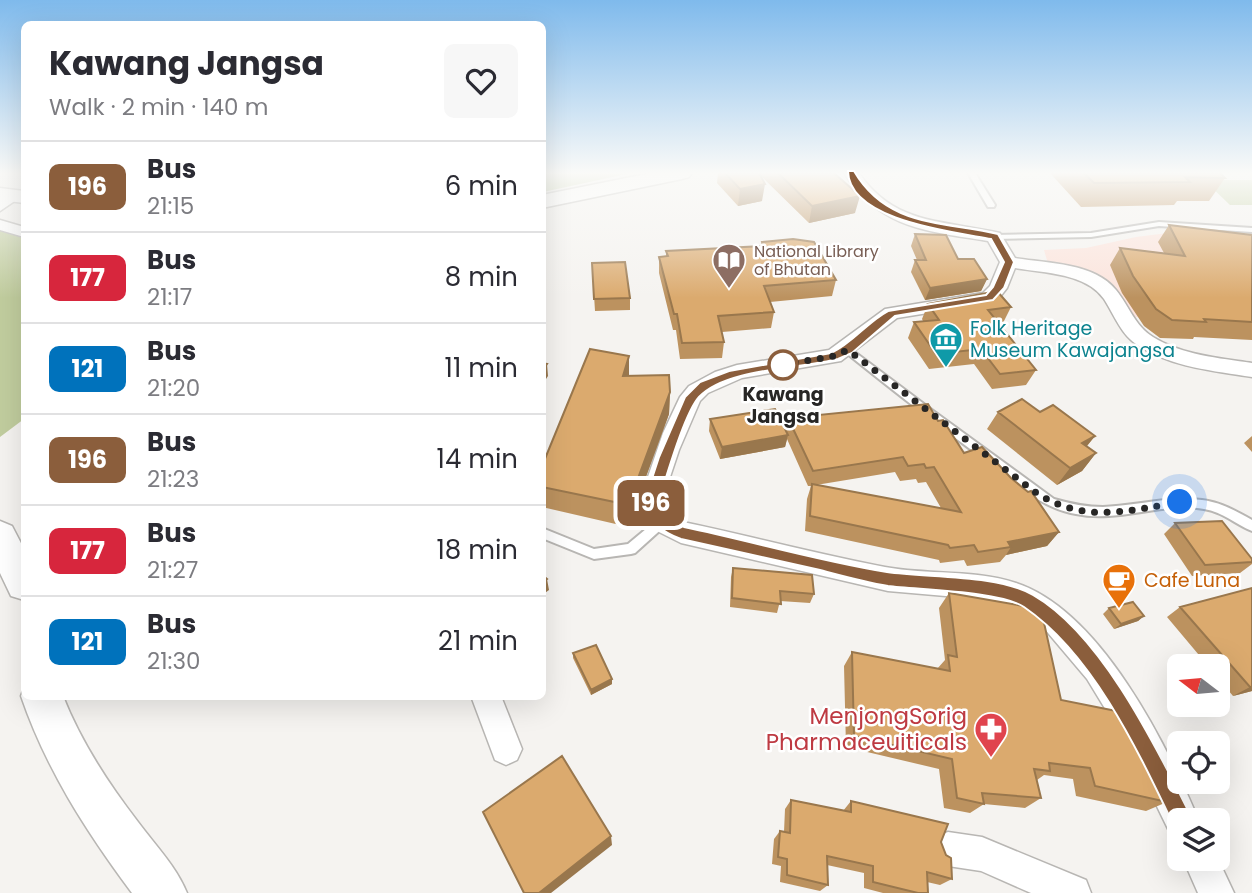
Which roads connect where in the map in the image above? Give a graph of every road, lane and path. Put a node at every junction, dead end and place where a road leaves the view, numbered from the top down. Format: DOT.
graph roads {
  1 [pos="894,215"];
  2 [pos="1252,230"];
  3 [pos="994,237"];
  4 [pos="1009,262"];
  5 [pos="848,350"];
  6 [pos="1252,370"];
  7 [pos="662,522"];
  8 [pos="1252,526"];
  9 [pos="546,535"];
  10 [pos="0,536"];
  11 [pos="21,578"];
  12 [pos="44,700"];
  13 [pos="488,700"];
  14 [pos="506,749"];
  15 [pos="1176,808"];
  16 [pos="948,849"];
  17 [pos="1206,871"];
  18 [pos="162,893"];
  19 [pos="1073,893"];
  20 [pos="1216,893"];
  1 -- 3 [label="street"];
  2 -- 3 [label="lane"];
  3 -- 4 [label="street"];
  4 -- 5 [label="street"];
  4 -- 6 [label="street"];
  5 -- 7 [label="street"];
  5 -- 8 [label="lane"];
  7 -- 9 [label="lane"];
  7 -- 15 [label="street"];
  10 -- 11 [label="main road"];
  12 -- 18 [label="main road"];
  13 -- 14 [label="street"];
  16 -- 19 [label="street"];
  17 -- 20 [label="street"];
}
